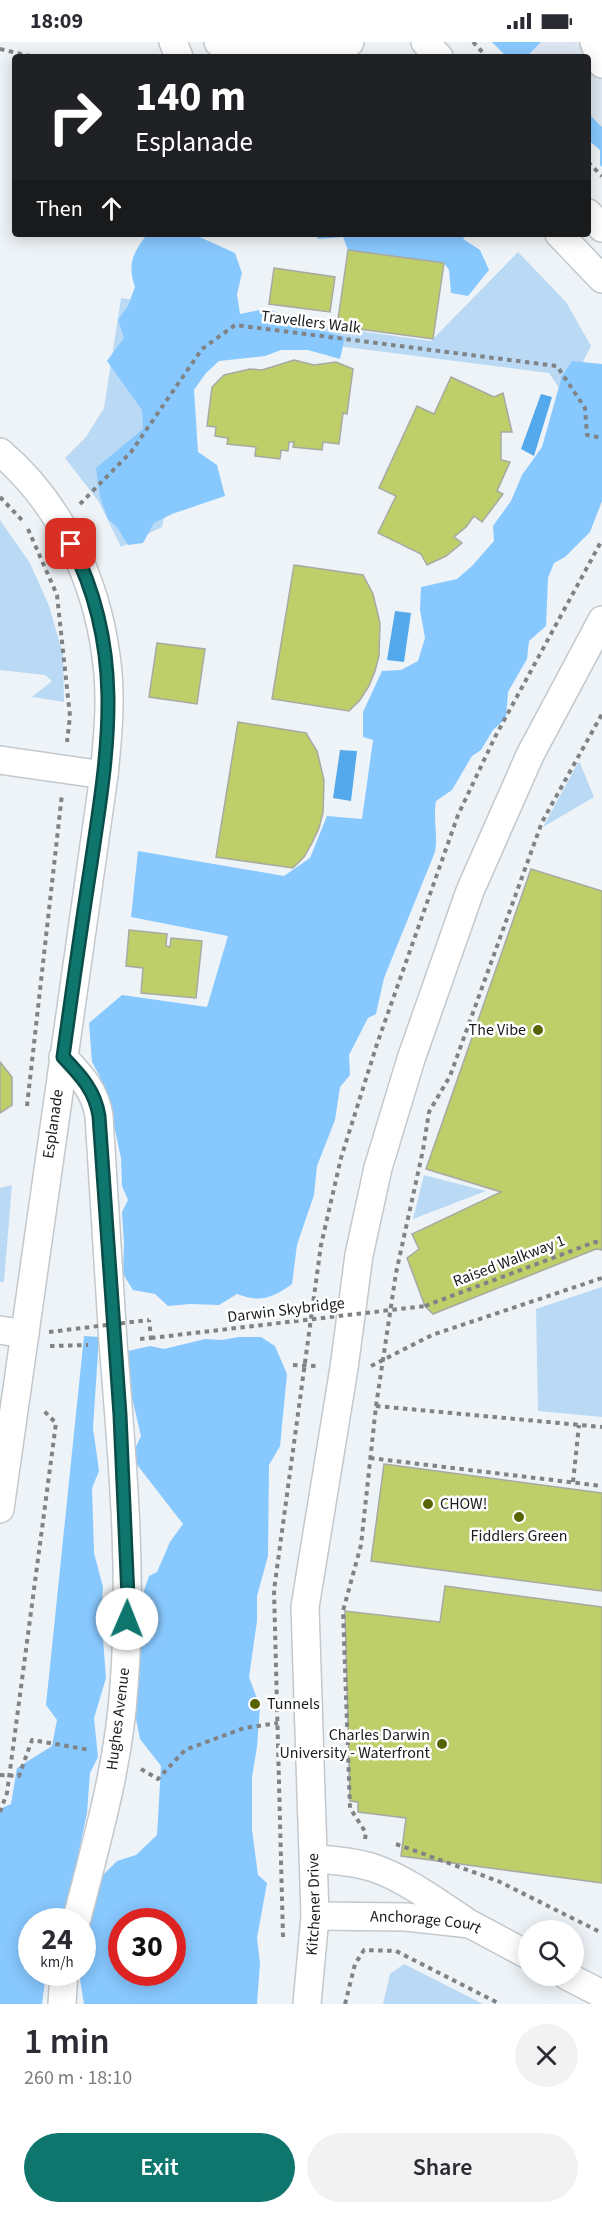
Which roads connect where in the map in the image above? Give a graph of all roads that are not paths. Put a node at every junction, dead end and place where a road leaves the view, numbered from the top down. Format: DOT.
graph roads {
  1 [pos="218,42"];
  2 [pos="350,42"];
  3 [pos="425,42"];
  4 [pos="594,42"];
  5 [pos="293,51"];
  6 [pos="326,54"];
  7 [pos="436,54"];
  8 [pos="602,64"];
  9 [pos="591,216"];
  10 [pos="602,228"];
  11 [pos="562,237"];
  12 [pos="602,279"];
  13 [pos="0,452"];
  14 [pos="602,620"];
  15 [pos="0,760"];
  16 [pos="104,775"];
  17 [pos="63,1057"];
  18 [pos="30,1335"];
  19 [pos="0,1509"];
  20 [pos="314,1859"];
  21 [pos="80,1908"];
  22 [pos="315,1916"];
  23 [pos="470,1924"];
  24 [pos="518,1950"];
  25 [pos="584,1985"];
  26 [pos="63,1986"];
  27 [pos="602,1994"];
  28 [pos="62,2004"];
  29 [pos="308,2004"];
  1 -- 5 [label="street"];
  2 -- 5 [label="street"];
  3 -- 7 [label="street"];
  4 -- 8 [label="street"];
  5 -- 6 [label="street"];
  9 -- 10 [label="street"];
  11 -- 12 [label="street"];
  13 -- 16 [label="street, Esplanade"];
  14 -- 20 [label="street, Kitchener Drive"];
  15 -- 16 [label="street"];
  16 -- 17 [label="street, Esplanade"];
  17 -- 18 [label="street, Esplanade"];
  17 -- 21 [label="street, Hughes Avenue"];
  18 -- 19 [label="street, Esplanade"];
  20 -- 22 [label="street, Kitchener Drive"];
  20 -- 23 [label="street"];
  22 -- 23 [label="street, Anchorage Court"];
  22 -- 29 [label="street, Kitchener Drive"];
  23 -- 24 [label="street, Anchorage Court"];
  25 -- 27 [label="street"];
  26 -- 28 [label="street"];
}
